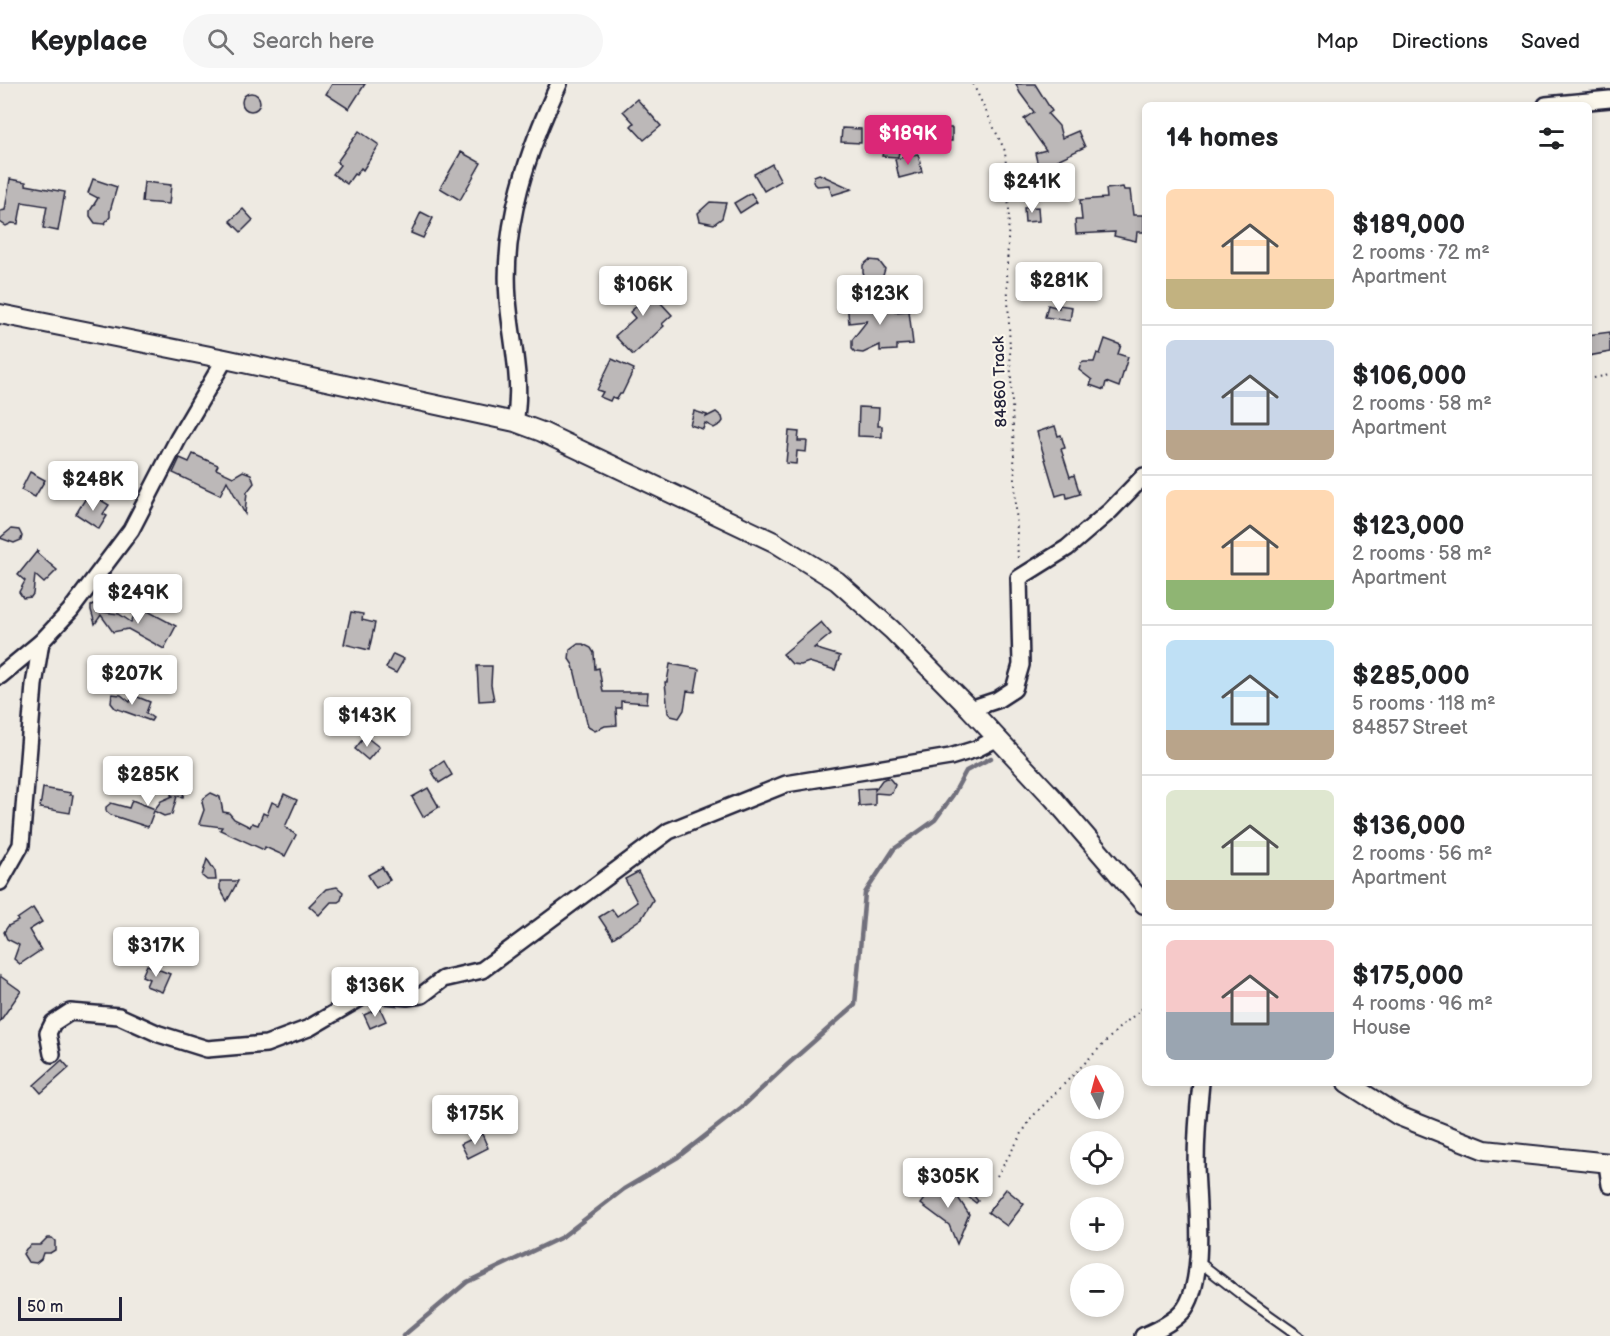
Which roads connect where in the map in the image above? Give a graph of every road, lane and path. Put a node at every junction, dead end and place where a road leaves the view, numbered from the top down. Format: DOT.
graph roads {
  1 [pos="559,84"];
  2 [pos="973,84"];
  3 [pos="1610,99"];
  4 [pos="1578,102"];
  5 [pos="0,314"];
  6 [pos="225,359"];
  7 [pos="1610,375"];
  8 [pos="1592,379"];
  9 [pos="515,422"];
  10 [pos="1142,478"];
  11 [pos="1019,578"];
  12 [pos="41,642"];
  13 [pos="0,676"];
  14 [pos="970,709"];
  15 [pos="998,738"];
  16 [pos="0,882"];
  17 [pos="1142,902"];
  18 [pos="1142,1009"];
  19 [pos="52,1054"];
  20 [pos="1201,1086"];
  21 [pos="1352,1086"];
  22 [pos="1608,1163"];
  23 [pos="997,1176"];
  24 [pos="1610,1185"];
  25 [pos="1198,1261"];
  26 [pos="1143,1336"];
  27 [pos="1299,1336"];
  1 -- 9 [label="street"];
  2 -- 11 [label="path, 84860 Track"];
  3 -- 4 [label="street"];
  5 -- 6 [label="street"];
  6 -- 9 [label="street"];
  6 -- 12 [label="street"];
  7 -- 8 [label="path"];
  9 -- 14 [label="street"];
  10 -- 11 [label="street"];
  11 -- 14 [label="street"];
  12 -- 13 [label="street"];
  12 -- 16 [label="street"];
  14 -- 15 [label="street"];
  15 -- 17 [label="street"];
  15 -- 19 [label="street"];
  18 -- 23 [label="path"];
  20 -- 25 [label="street"];
  21 -- 22 [label="street"];
  22 -- 24 [label="street"];
  25 -- 26 [label="street"];
  25 -- 27 [label="lane"];
}
